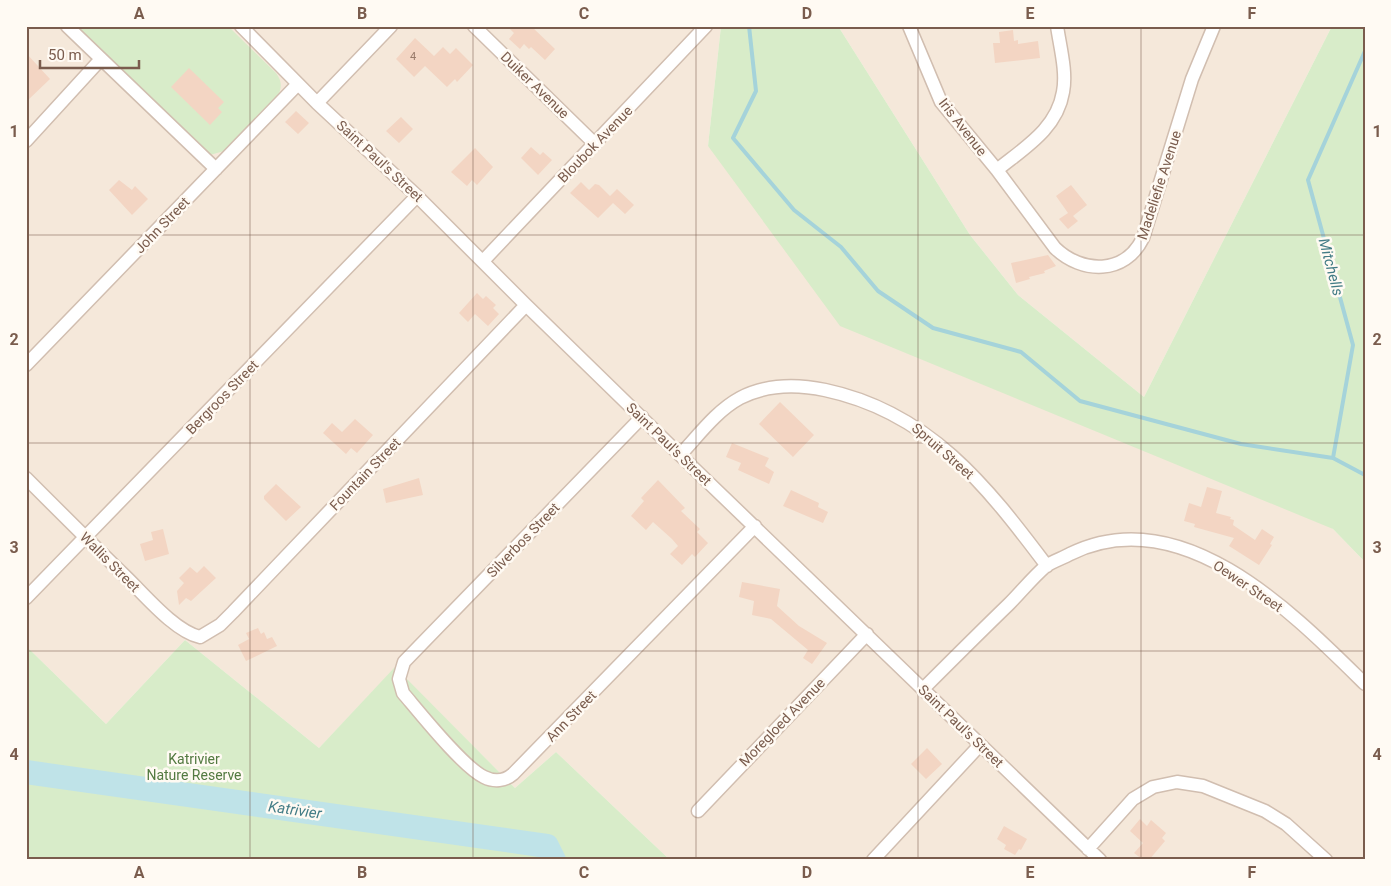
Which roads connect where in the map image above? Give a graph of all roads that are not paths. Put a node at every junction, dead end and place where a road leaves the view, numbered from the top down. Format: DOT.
graph roads {
  1 [pos="67,26"];
  2 [pos="241,26"];
  3 [pos="391,26"];
  4 [pos="706,26"];
  5 [pos="909,26"];
  6 [pos="1057,26"];
  7 [pos="1214,26"];
  8 [pos="478,27"];
  9 [pos="101,60"];
  10 [pos="298,84"];
  11 [pos="317,103"];
  12 [pos="26,141"];
  13 [pos="595,144"];
  14 [pos="216,169"];
  15 [pos="997,170"];
  16 [pos="417,196"];
  17 [pos="483,260"];
  18 [pos="526,306"];
  19 [pos="26,365"];
  20 [pos="642,417"];
  21 [pos="680,455"];
  22 [pos="26,478"];
  23 [pos="755,526"];
  24 [pos="86,538"];
  25 [pos="1047,566"];
  26 [pos="26,598"];
  27 [pos="866,634"];
  28 [pos="200,637"];
  29 [pos="404,662"];
  30 [pos="1365,684"];
  31 [pos="923,689"];
  32 [pos="980,745"];
  33 [pos="698,811"];
  34 [pos="1088,848"];
  35 [pos="873,860"];
  36 [pos="1100,860"];
  37 [pos="1326,860"];
  1 -- 9 [label="street"];
  2 -- 10 [label="street, Saint Paul's Street"];
  3 -- 11 [label="street"];
  4 -- 13 [label="street, Bloubok Avenue"];
  5 -- 15 [label="street, Iris Avenue"];
  6 -- 15 [label="street"];
  7 -- 15 [label="street, Madeliefie Avenue"];
  8 -- 13 [label="street, Duiker Avenue"];
  9 -- 12 [label="street"];
  9 -- 14 [label="street"];
  10 -- 11 [label="street, Saint Paul's Street"];
  10 -- 14 [label="street, John Street"];
  11 -- 16 [label="street, Saint Paul's Street"];
  13 -- 17 [label="street, Bloubok Avenue"];
  14 -- 19 [label="street, John Street"];
  16 -- 17 [label="street, Saint Paul's Street"];
  16 -- 24 [label="street, Bergroos Street"];
  17 -- 18 [label="street, Saint Paul's Street"];
  18 -- 20 [label="street, Saint Paul's Street"];
  18 -- 28 [label="street, Fountain Street"];
  20 -- 21 [label="street, Saint Paul's Street"];
  20 -- 29 [label="street, Silverbos Street"];
  21 -- 23 [label="street, Saint Paul's Street"];
  21 -- 25 [label="street, Spruit Street"];
  22 -- 24 [label="street, Wallis Street"];
  23 -- 27 [label="street, Saint Paul's Street"];
  23 -- 29 [label="street, Ann Street"];
  24 -- 26 [label="street, Bergroos Street"];
  24 -- 28 [label="street, Wallis Street"];
  25 -- 30 [label="street, Oewer Street"];
  25 -- 31 [label="street, Oewer Street"];
  27 -- 31 [label="street, Saint Paul's Street"];
  27 -- 33 [label="street, Moregloed Avenue"];
  31 -- 32 [label="street, Saint Paul's Street"];
  32 -- 34 [label="street, Saint Paul's Street"];
  32 -- 35 [label="street"];
  34 -- 36 [label="street, Saint Paul's Street"];
  34 -- 37 [label="street"];
}
